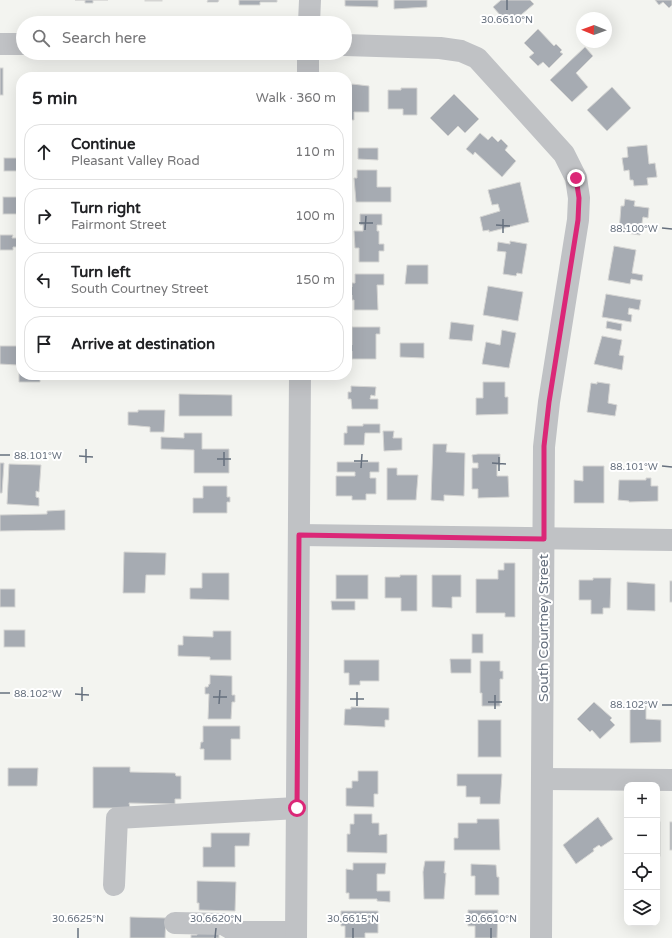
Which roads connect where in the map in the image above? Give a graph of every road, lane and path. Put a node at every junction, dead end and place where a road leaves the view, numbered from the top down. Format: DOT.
graph roads {
  1 [pos="310,0"];
  2 [pos="309,16"];
  3 [pos="0,44"];
  4 [pos="16,44"];
  5 [pos="352,46"];
  6 [pos="308,60"];
  7 [pos="308,72"];
  8 [pos="300,380"];
  9 [pos="299,535"];
  10 [pos="544,539"];
  11 [pos="672,540"];
  12 [pos="542,779"];
  13 [pos="672,780"];
  14 [pos="297,808"];
  15 [pos="114,885"];
  16 [pos="175,923"];
  17 [pos="237,935"];
  18 [pos="296,935"];
  19 [pos="540,938"];
  1 -- 2 [label="street"];
  3 -- 4 [label="street"];
  5 -- 10 [label="street, South Courtney Street"];
  6 -- 7 [label="street"];
  8 -- 9 [label="street"];
  9 -- 10 [label="street"];
  9 -- 14 [label="street"];
  10 -- 11 [label="street"];
  10 -- 12 [label="street, South Courtney Street"];
  12 -- 13 [label="street"];
  12 -- 19 [label="street, South Courtney Street"];
  14 -- 15 [label="street"];
  14 -- 18 [label="street"];
  16 -- 17 [label="street"];
  17 -- 18 [label="street"];
}
